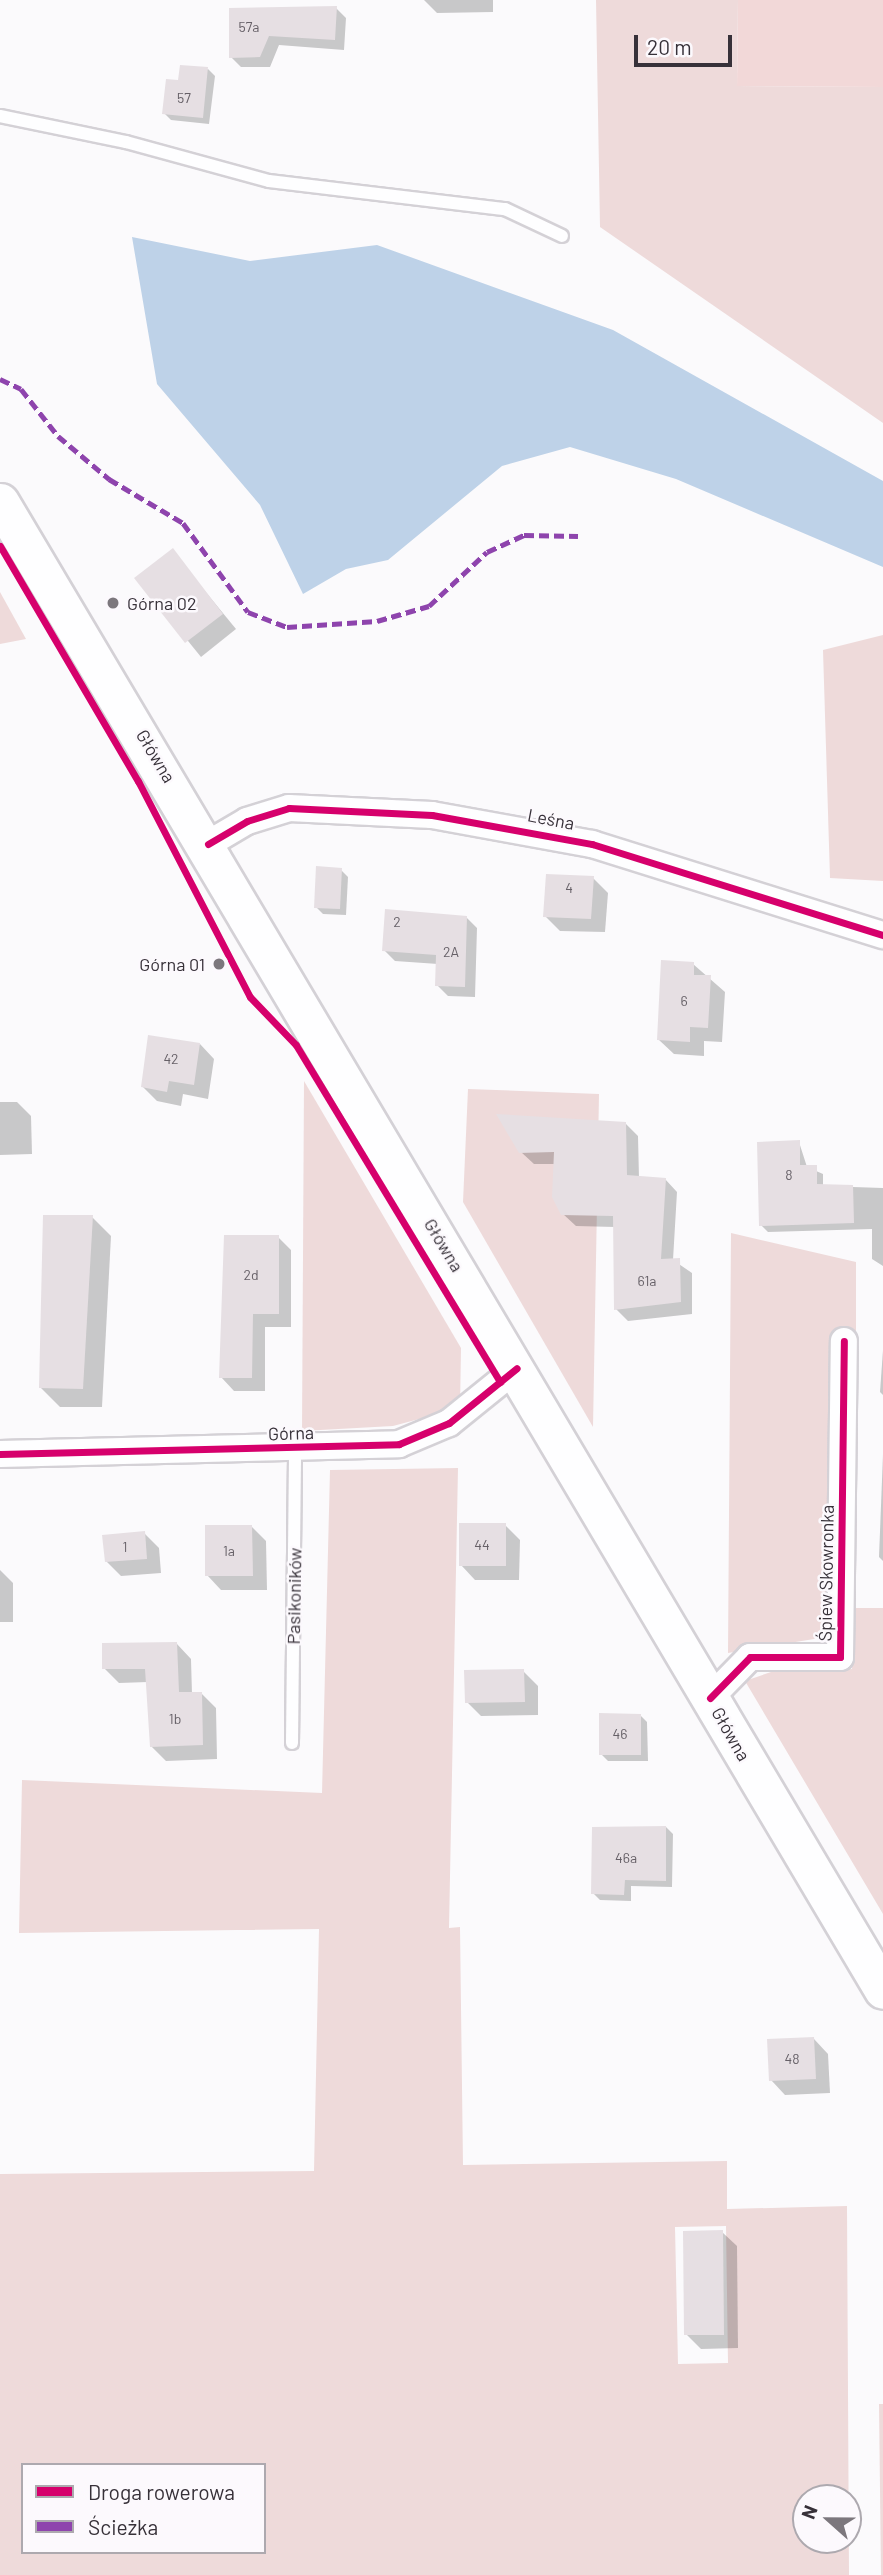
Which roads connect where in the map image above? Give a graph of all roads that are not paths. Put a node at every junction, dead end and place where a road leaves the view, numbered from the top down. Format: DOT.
graph roads {
  1 [pos="0,117"];
  2 [pos="562,236"];
  3 [pos="0,502"];
  4 [pos="208,844"];
  5 [pos="883,935"];
  6 [pos="844,1341"];
  7 [pos="517,1368"];
  8 [pos="295,1450"];
  9 [pos="0,1454"];
  10 [pos="709,1698"];
  11 [pos="292,1742"];
  12 [pos="883,1990"];
  1 -- 2 [label="lane"];
  3 -- 4 [label="main road, Główna"];
  4 -- 5 [label="street, Leśna"];
  4 -- 7 [label="main road, Główna"];
  6 -- 10 [label="street, Śpiew Skowronka"];
  7 -- 8 [label="street, Górna"];
  7 -- 10 [label="main road, Główna"];
  8 -- 9 [label="street, Górna"];
  8 -- 11 [label="lane, Pasikoników"];
  10 -- 12 [label="main road, Główna"];
}
